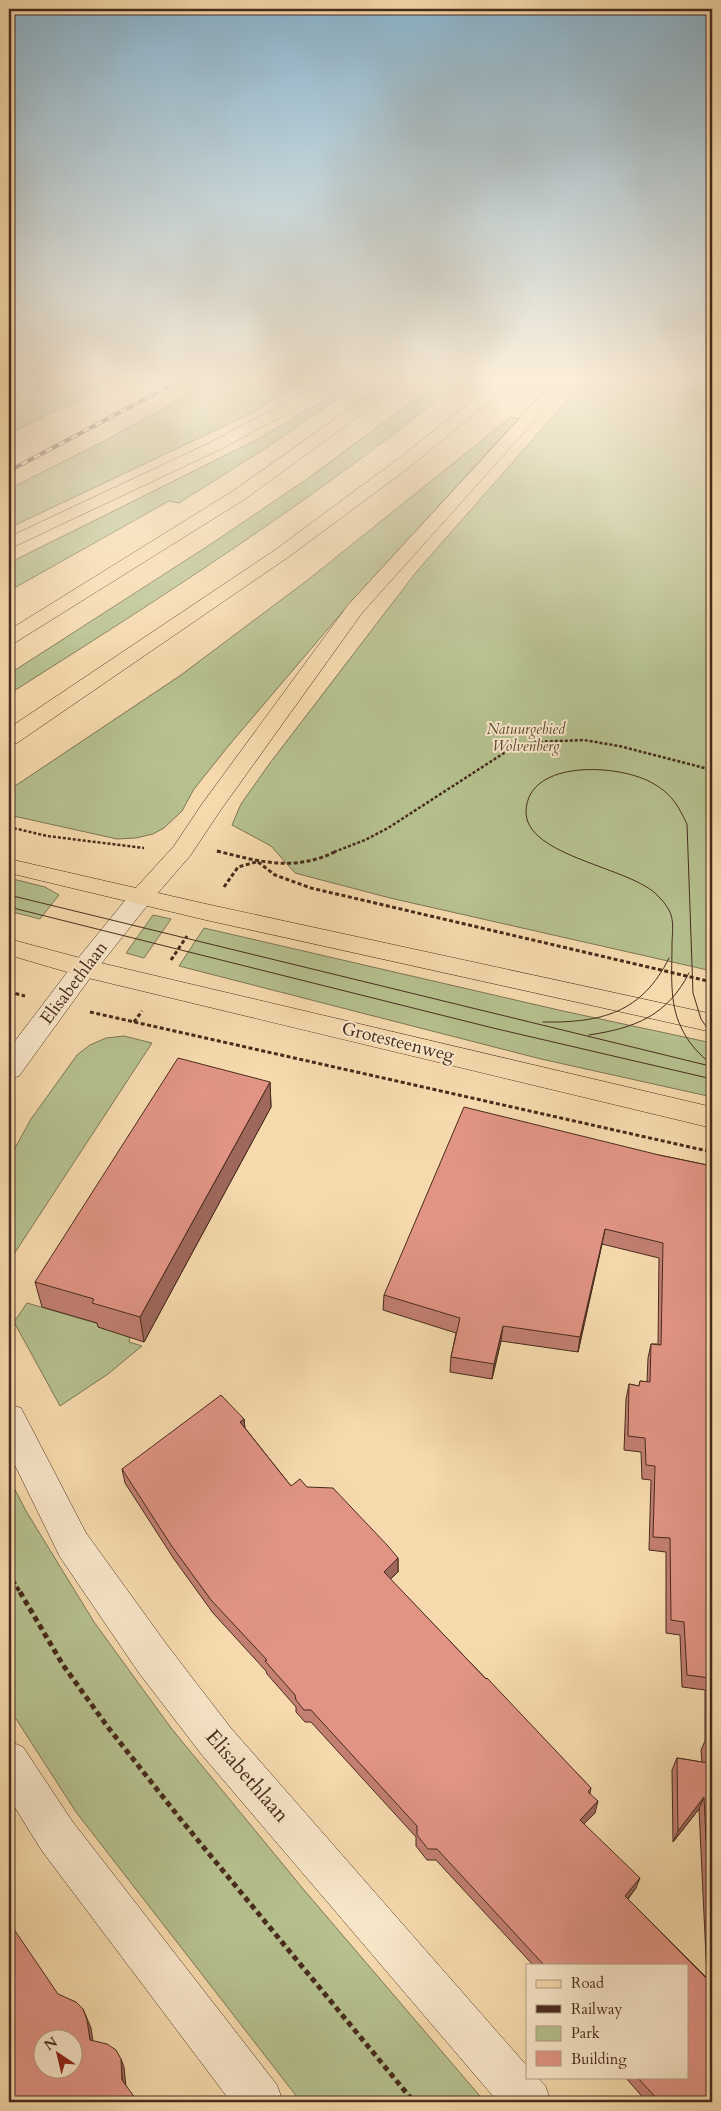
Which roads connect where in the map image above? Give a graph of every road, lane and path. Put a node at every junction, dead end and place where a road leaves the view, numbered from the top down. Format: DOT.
graph roads {
  1 [pos="148,479"];
  2 [pos="262,479"];
  3 [pos="383,479"];
  4 [pos="474,479"];
  5 [pos="9,544"];
  6 [pos="9,638"];
  7 [pos="9,738"];
  8 [pos="712,770"];
  9 [pos="9,827"];
  10 [pos="47,836"];
  11 [pos="257,861"];
  12 [pos="9,866"];
  13 [pos="141,897"];
  14 [pos="206,912"];
  15 [pos="9,947"];
  16 [pos="84,968"];
  17 [pos="712,982"];
  18 [pos="12,993"];
  19 [pos="9,998"];
  20 [pos="134,1022"];
  21 [pos="712,1023"];
  22 [pos="9,1069"];
  23 [pos="712,1118"];
  24 [pos="712,1152"];
  25 [pos="9,1419"];
  26 [pos="9,1574"];
  27 [pos="9,1760"];
  28 [pos="260,2102"];
  29 [pos="414,2102"];
  30 [pos="528,2102"];
  1 -- 5 [label="main road"];
  2 -- 6 [label="main road"];
  3 -- 7 [label="main road"];
  4 -- 13 [label="main road"];
  8 -- 11 [label="path"];
  9 -- 10 [label="path"];
  11 -- 14 [label="path"];
  11 -- 17 [label="path"];
  12 -- 13 [label="main road"];
  13 -- 14 [label="main road"];
  13 -- 16 [label="main road, Elisabethlaan"];
  14 -- 21 [label="main road"];
  15 -- 16 [label="main road, Grotesteenweg"];
  16 -- 22 [label="main road, Elisabethlaan"];
  16 -- 23 [label="main road, Grotesteenweg"];
  18 -- 19 [label="path"];
  20 -- 24 [label="path"];
  25 -- 30 [label="main road, Elisabethlaan"];
  26 -- 29 [label="path"];
  27 -- 28 [label="main road"];
}
